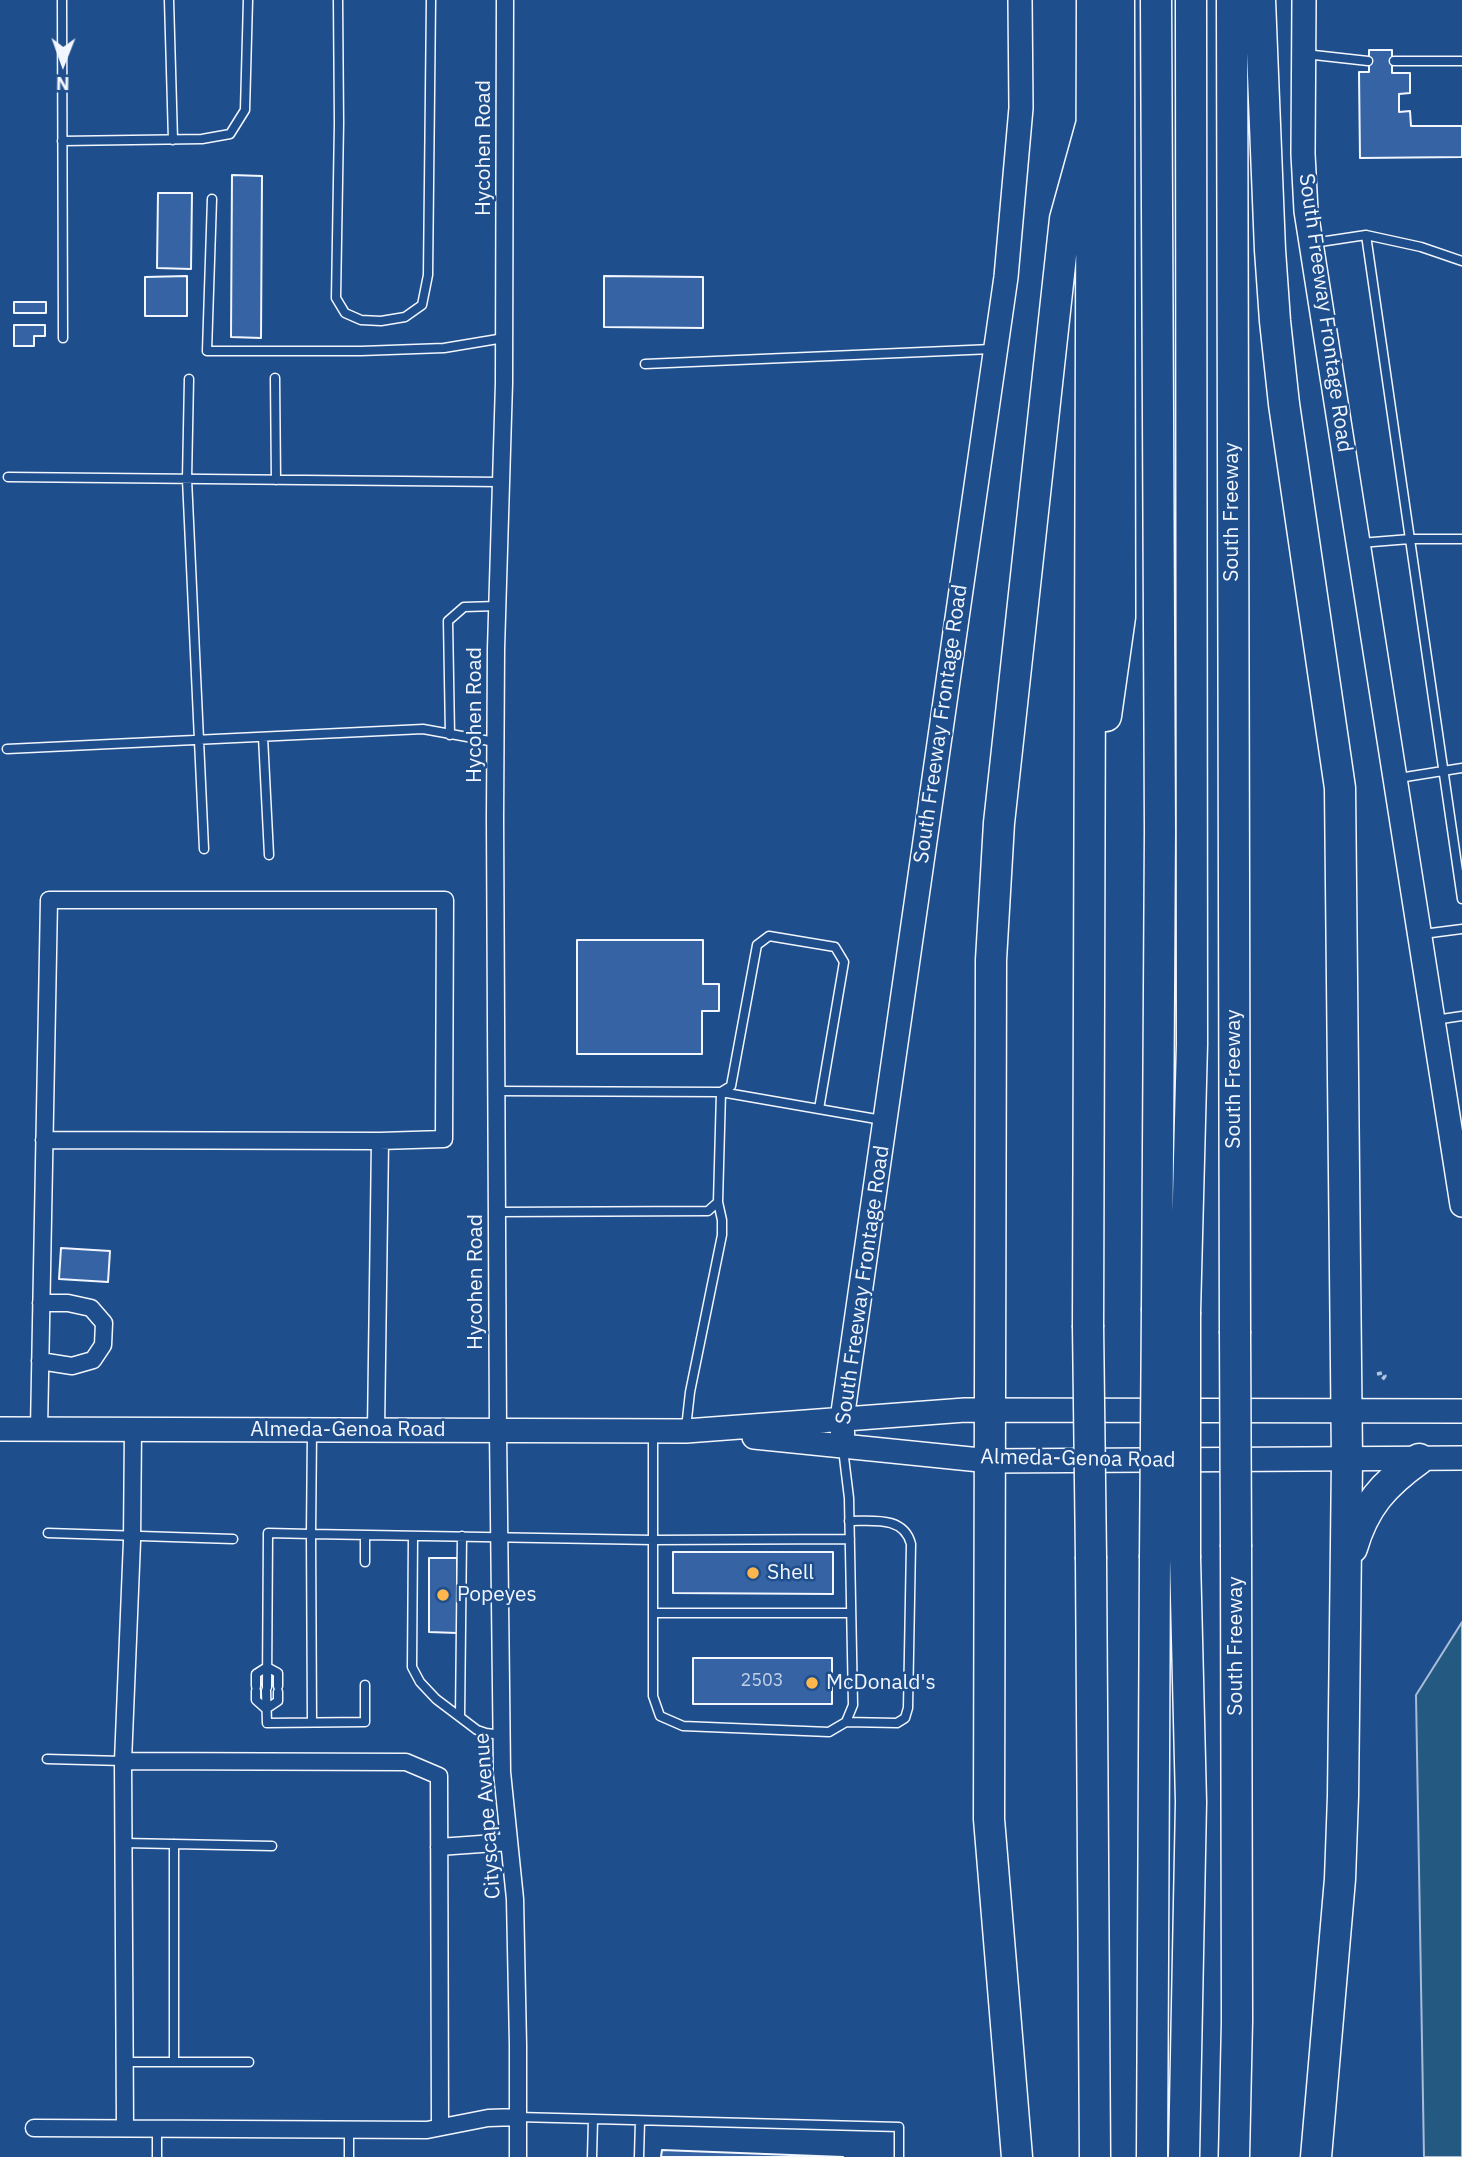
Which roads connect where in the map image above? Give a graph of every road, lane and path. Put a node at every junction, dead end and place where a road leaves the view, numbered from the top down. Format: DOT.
graph roads {
  1 [pos="62,0"];
  2 [pos="169,0"];
  3 [pos="248,0"];
  4 [pos="338,0"];
  5 [pos="431,0"];
  6 [pos="505,0"];
  7 [pos="1020,0"];
  8 [pos="1092,0"];
  9 [pos="1119,0"];
  10 [pos="1156,0"];
  11 [pos="1191,0"];
  12 [pos="1231,0"];
  13 [pos="1260,0"];
  14 [pos="1304,0"];
  15 [pos="1305,54"];
  16 [pos="1368,61"];
  17 [pos="1394,61"];
  18 [pos="1462,61"];
  19 [pos="1093,118"];
  20 [pos="173,139"];
  21 [pos="62,141"];
  22 [pos="212,199"];
  23 [pos="1366,235"];
  24 [pos="1312,244"];
  25 [pos="1462,261"];
  26 [pos="63,338"];
  27 [pos="504,338"];
  28 [pos="995,349"];
  29 [pos="645,364"];
  30 [pos="275,377"];
  31 [pos="189,379"];
  32 [pos="8,477"];
  33 [pos="187,480"];
  34 [pos="275,480"];
  35 [pos="501,482"];
  36 [pos="1462,538"];
  37 [pos="1410,539"];
  38 [pos="1360,543"];
  39 [pos="1191,551"];
  40 [pos="497,606"];
  41 [pos="450,735"];
  42 [pos="263,737"];
  43 [pos="198,740"];
  44 [pos="495,742"];
  45 [pos="7,749"];
  46 [pos="1462,768"];
  47 [pos="1443,772"];
  48 [pos="1396,778"];
  49 [pos="1090,820"];
  50 [pos="204,849"];
  51 [pos="269,855"];
  52 [pos="1462,899"];
  53 [pos="1462,929"];
  54 [pos="1234,930"];
  55 [pos="1419,935"];
  56 [pos="1462,1016"];
  57 [pos="1432,1020"];
  58 [pos="496,1091"];
  59 [pos="721,1092"];
  60 [pos="819,1109"];
  61 [pos="885,1121"];
  62 [pos="44,1140"];
  63 [pos="380,1141"];
  64 [pos="718,1202"];
  65 [pos="1462,1205"];
  66 [pos="497,1212"];
  67 [pos="41,1303"];
  68 [pos="1171,1310"];
  69 [pos="40,1361"];
  70 [pos="1377,1374"];
  71 [pos="1382,1380"];
  72 [pos="990,1410"];
  73 [pos="1462,1411"];
  74 [pos="1346,1412"];
  75 [pos="842,1419"];
  76 [pos="0,1429"];
  77 [pos="39,1429"];
  78 [pos="133,1429"];
  79 [pos="312,1430"];
  80 [pos="376,1430"];
  81 [pos="498,1431"];
  82 [pos="653,1431"];
  83 [pos="691,1431"];
  84 [pos="843,1446"];
  85 [pos="1462,1458"];
  86 [pos="1419,1459"];
  87 [pos="1347,1460"];
  88 [pos="990,1461"];
  89 [pos="849,1521"];
  90 [pos="48,1533"];
  91 [pos="311,1534"];
  92 [pos="365,1535"];
  93 [pos="132,1536"];
  94 [pos="413,1536"];
  95 [pos="462,1536"];
  96 [pos="500,1538"];
  97 [pos="233,1539"];
  98 [pos="653,1539"];
  99 [pos="850,1539"];
  100 [pos="365,1562"];
  101 [pos="1345,1572"];
  102 [pos="653,1613"];
  103 [pos="851,1613"];
  104 [pos="267,1667"];
  105 [pos="365,1685"];
  106 [pos="266,1709"];
  107 [pos="460,1717"];
  108 [pos="312,1722"];
  109 [pos="846,1722"];
  110 [pos="502,1735"];
  111 [pos="47,1759"];
  112 [pos="123,1761"];
  113 [pos="509,1842"];
  114 [pos="124,1843"];
  115 [pos="174,1844"];
  116 [pos="272,1846"];
  117 [pos="439,1847"];
  118 [pos="125,2062"];
  119 [pos="174,2062"];
  120 [pos="249,2062"];
  121 [pos="518,2117"];
  122 [pos="593,2120"];
  123 [pos="640,2121"];
  124 [pos="440,2127"];
  125 [pos="34,2128"];
  126 [pos="125,2128"];
  127 [pos="157,2128"];
  128 [pos="349,2129"];
  129 [pos="157,2157"];
  130 [pos="349,2157"];
  131 [pos="518,2157"];
  132 [pos="592,2157"];
  133 [pos="639,2157"];
  134 [pos="899,2157"];
  135 [pos="1017,2157"];
  136 [pos="1095,2157"];
  137 [pos="1152,2157"];
  138 [pos="1184,2157"];
  139 [pos="1234,2157"];
  140 [pos="1316,2157"];
  1 -- 21 [label="lane"];
  2 -- 20 [label="lane"];
  3 -- 20 [label="lane"];
  4 -- 5 [label="lane"];
  6 -- 27 [label="street, Hycohen Road"];
  7 -- 28 [label="main road, South Freeway Frontage Road"];
  8 -- 19 [label="highway"];
  9 -- 49 [label="highway"];
  10 -- 68 [label="highway"];
  11 -- 39 [label="highway"];
  12 -- 54 [label="highway, South Freeway"];
  13 -- 74 [label="highway"];
  14 -- 15 [label="main road, South Freeway Frontage Road"];
  15 -- 16 [label="lane"];
  15 -- 24 [label="main road, South Freeway Frontage Road"];
  17 -- 18 [label="lane"];
  19 -- 49 [label="highway"];
  19 -- 72 [label="highway"];
  20 -- 21 [label="lane"];
  21 -- 26 [label="lane"];
  22 -- 27 [label="lane"];
  23 -- 24 [label="lane"];
  23 -- 25 [label="lane"];
  23 -- 37 [label="lane"];
  24 -- 38 [label="main road, South Freeway Frontage Road"];
  27 -- 35 [label="street, Hycohen Road"];
  28 -- 29 [label="lane"];
  28 -- 61 [label="main road, South Freeway Frontage Road"];
  30 -- 34 [label="lane"];
  31 -- 33 [label="lane"];
  32 -- 33 [label="lane"];
  33 -- 34 [label="lane"];
  33 -- 43 [label="lane"];
  34 -- 35 [label="lane"];
  35 -- 40 [label="street, Hycohen Road"];
  36 -- 37 [label="lane"];
  37 -- 38 [label="lane"];
  37 -- 47 [label="lane"];
  38 -- 48 [label="main road, South Freeway Frontage Road"];
  39 -- 54 [label="highway"];
  39 -- 68 [label="highway"];
  40 -- 41 [label="lane"];
  40 -- 44 [label="street, Hycohen Road"];
  41 -- 42 [label="lane"];
  41 -- 44 [label="lane"];
  42 -- 43 [label="lane"];
  42 -- 51 [label="lane"];
  43 -- 45 [label="lane"];
  43 -- 50 [label="lane"];
  44 -- 58 [label="street, Hycohen Road"];
  46 -- 47 [label="lane"];
  47 -- 48 [label="lane"];
  47 -- 52 [label="lane"];
  48 -- 55 [label="main road, South Freeway Frontage Road"];
  49 -- 136 [label="highway, bridge"];
  53 -- 55 [label="lane"];
  54 -- 139 [label="highway, South Freeway, bridge"];
  55 -- 57 [label="main road, South Freeway Frontage Road"];
  56 -- 57 [label="lane"];
  57 -- 65 [label="main road, South Freeway Frontage Road"];
  58 -- 59 [label="lane"];
  58 -- 66 [label="street, Hycohen Road"];
  59 -- 60 [label="lane"];
  59 -- 60 [label="lane"];
  59 -- 64 [label="lane"];
  60 -- 61 [label="lane"];
  61 -- 75 [label="main road, South Freeway Frontage Road"];
  62 -- 63 [label="street"];
  62 -- 63 [label="street"];
  62 -- 67 [label="street"];
  63 -- 80 [label="street"];
  64 -- 66 [label="lane"];
  64 -- 83 [label="lane"];
  66 -- 81 [label="street, Hycohen Road"];
  67 -- 69 [label="street"];
  67 -- 69 [label="street"];
  68 -- 137 [label="highway, bridge"];
  68 -- 138 [label="highway, bridge"];
  69 -- 77 [label="street"];
  70 -- 71 [label="path"];
  72 -- 74 [label="main road, Almeda-Genoa Road"];
  72 -- 75 [label="main road, Almeda-Genoa Road"];
  72 -- 88 [label="highway"];
  73 -- 74 [label="main road, Almeda-Genoa Road"];
  74 -- 87 [label="highway"];
  75 -- 83 [label="main road, Almeda-Genoa Road"];
  75 -- 84 [label="main road, South Freeway Frontage Road"];
  76 -- 77 [label="main road, Almeda-Genoa Road"];
  77 -- 78 [label="main road, Almeda-Genoa Road"];
  78 -- 79 [label="main road, Almeda-Genoa Road"];
  78 -- 93 [label="street"];
  79 -- 80 [label="main road, Almeda-Genoa Road"];
  79 -- 91 [label="lane"];
  80 -- 81 [label="main road, Almeda-Genoa Road"];
  81 -- 82 [label="main road, Almeda-Genoa Road"];
  81 -- 96 [label="street, Cityscape Avenue"];
  82 -- 83 [label="main road, Almeda-Genoa Road"];
  82 -- 98 [label="lane"];
  83 -- 84 [label="main road, Almeda-Genoa Road"];
  84 -- 88 [label="main road, Almeda-Genoa Road"];
  84 -- 89 [label="lane"];
  85 -- 86 [label="main road, Almeda-Genoa Road"];
  86 -- 87 [label="main road, Almeda-Genoa Road"];
  86 -- 101 [label="highway"];
  87 -- 88 [label="main road, Almeda-Genoa Road"];
  87 -- 101 [label="highway"];
  88 -- 135 [label="highway"];
  89 -- 99 [label="lane"];
  89 -- 109 [label="lane"];
  90 -- 93 [label="lane"];
  91 -- 92 [label="lane"];
  91 -- 104 [label="lane"];
  91 -- 108 [label="lane"];
  92 -- 94 [label="lane"];
  92 -- 100 [label="lane"];
  93 -- 97 [label="lane"];
  93 -- 112 [label="street"];
  94 -- 95 [label="lane"];
  94 -- 107 [label="lane"];
  95 -- 96 [label="lane"];
  95 -- 107 [label="lane"];
  96 -- 98 [label="lane"];
  96 -- 110 [label="street, Cityscape Avenue"];
  98 -- 99 [label="lane"];
  98 -- 102 [label="lane"];
  99 -- 103 [label="lane"];
  101 -- 140 [label="highway"];
  102 -- 103 [label="lane"];
  102 -- 109 [label="lane"];
  103 -- 109 [label="lane"];
  104 -- 106 [label="lane"];
  104 -- 106 [label="lane"];
  104 -- 106 [label="lane"];
  105 -- 108 [label="lane"];
  106 -- 108 [label="lane"];
  107 -- 110 [label="lane"];
  110 -- 113 [label="street, Cityscape Avenue"];
  111 -- 112 [label="lane"];
  112 -- 114 [label="street"];
  112 -- 117 [label="street"];
  113 -- 117 [label="street"];
  113 -- 121 [label="street, Cityscape Avenue"];
  114 -- 115 [label="lane"];
  114 -- 118 [label="street"];
  115 -- 116 [label="lane"];
  115 -- 119 [label="lane"];
  117 -- 124 [label="street"];
  118 -- 119 [label="lane"];
  118 -- 126 [label="street"];
  119 -- 120 [label="lane"];
  121 -- 122 [label="lane"];
  121 -- 124 [label="street"];
  121 -- 131 [label="street, Cityscape Avenue"];
  122 -- 123 [label="lane"];
  122 -- 132 [label="lane"];
  123 -- 133 [label="lane"];
  123 -- 134 [label="lane"];
  124 -- 128 [label="street"];
  125 -- 126 [label="street"];
  126 -- 127 [label="street"];
  127 -- 128 [label="street"];
  127 -- 129 [label="lane"];
  128 -- 130 [label="lane"];
}
